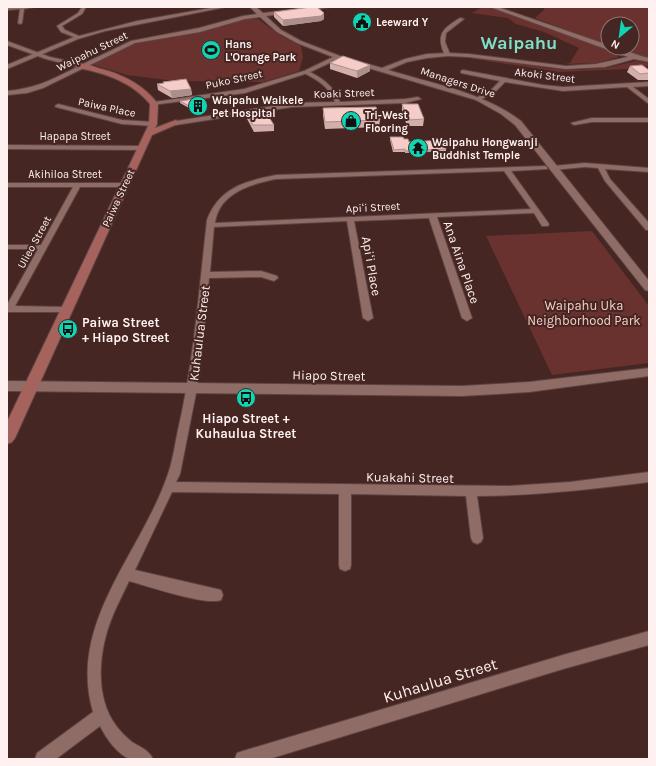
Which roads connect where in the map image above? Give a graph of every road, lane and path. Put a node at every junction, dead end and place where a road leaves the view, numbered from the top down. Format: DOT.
graph roads {
  1 [pos="33,7"];
  2 [pos="84,7"];
  3 [pos="224,7"];
  4 [pos="253,7"];
  5 [pos="328,7"];
  6 [pos="493,7"];
  7 [pos="22,8"];
  8 [pos="7,9"];
  9 [pos="261,15"];
  10 [pos="462,19"];
  11 [pos="20,23"];
  12 [pos="78,37"];
  13 [pos="7,43"];
  14 [pos="600,45"];
  15 [pos="447,54"];
  16 [pos="37,55"];
  17 [pos="338,57"];
  18 [pos="634,57"];
  19 [pos="649,60"];
  20 [pos="82,66"];
  21 [pos="7,67"];
  22 [pos="383,70"];
  23 [pos="306,72"];
  24 [pos="463,72"];
  25 [pos="504,80"];
  26 [pos="649,84"];
  27 [pos="628,85"];
  28 [pos="7,93"];
  29 [pos="418,99"];
  30 [pos="478,99"];
  31 [pos="649,102"];
  32 [pos="338,103"];
  33 [pos="154,104"];
  34 [pos="58,106"];
  35 [pos="649,120"];
  36 [pos="574,123"];
  37 [pos="176,124"];
  38 [pos="152,125"];
  39 [pos="7,146"];
  40 [pos="142,148"];
  41 [pos="600,166"];
  42 [pos="549,168"];
  43 [pos="506,169"];
  44 [pos="649,170"];
  45 [pos="7,185"];
  46 [pos="78,185"];
  47 [pos="124,185"];
  48 [pos="535,211"];
  49 [pos="432,215"];
  50 [pos="350,219"];
  51 [pos="545,224"];
  52 [pos="211,225"];
  53 [pos="649,228"];
  54 [pos="7,247"];
  55 [pos="44,247"];
  56 [pos="206,275"];
  57 [pos="274,278"];
  58 [pos="649,288"];
  59 [pos="8,309"];
  60 [pos="66,310"];
  61 [pos="368,318"];
  62 [pos="467,318"];
  63 [pos="648,374"];
  64 [pos="7,386"];
  65 [pos="31,386"];
  66 [pos="193,387"];
  67 [pos="7,438"];
  68 [pos="649,477"];
  69 [pos="169,486"];
  70 [pos="345,489"];
  71 [pos="470,492"];
  72 [pos="478,538"];
  73 [pos="345,566"];
  74 [pos="125,574"];
  75 [pos="216,595"];
  76 [pos="649,638"];
  77 [pos="101,716"];
  78 [pos="43,759"];
  79 [pos="145,759"];
  80 [pos="243,759"];
  1 -- 7 [label="street"];
  2 -- 12 [label="street"];
  3 -- 12 [label="street"];
  4 -- 9 [label="street, Managers Drive"];
  5 -- 9 [label="street, Waipahu Street"];
  6 -- 14 [label="street"];
  7 -- 8 [label="street"];
  7 -- 11 [label="street"];
  9 -- 17 [label="street, Managers Drive"];
  9 -- 20 [label="street, Waipahu Street"];
  10 -- 15 [label="street"];
  12 -- 16 [label="street"];
  13 -- 16 [label="street"];
  15 -- 18 [label="street"];
  15 -- 22 [label="street"];
  16 -- 20 [label="street"];
  16 -- 21 [label="street"];
  17 -- 22 [label="street, Managers Drive"];
  17 -- 23 [label="street, Puko Street"];
  18 -- 19 [label="street"];
  20 -- 28 [label="street, Waipahu Street"];
  20 -- 33 [label="main road"];
  22 -- 30 [label="street, Managers Drive"];
  23 -- 32 [label="street"];
  23 -- 33 [label="street, Puko Street"];
  24 -- 25 [label="street, Akoki Street"];
  25 -- 27 [label="street, Akoki Street"];
  25 -- 30 [label="street"];
  26 -- 27 [label="street, Akoki Street"];
  27 -- 31 [label="street"];
  29 -- 32 [label="street, Koaki Street"];
  30 -- 42 [label="street, Managers Drive"];
  32 -- 37 [label="street, Koaki Street"];
  33 -- 38 [label="main road, Paiwa Street"];
  34 -- 38 [label="street, Paiwa Place"];
  35 -- 36 [label="street"];
  37 -- 38 [label="main road"];
  37 -- 38 [label="main road"];
  38 -- 40 [label="main road, Paiwa Street"];
  39 -- 40 [label="street, Hapapa Street"];
  40 -- 47 [label="main road, Paiwa Street"];
  41 -- 42 [label="street, Kuhaulua Street"];
  41 -- 44 [label="street, Kuhaulua Street"];
  41 -- 53 [label="street"];
  42 -- 43 [label="street, Kuhaulua Street"];
  42 -- 58 [label="street, Managers Drive"];
  43 -- 48 [label="street"];
  43 -- 52 [label="street, Kuhaulua Street"];
  45 -- 46 [label="street, Akihiloa Street"];
  46 -- 47 [label="street, Akihiloa Street"];
  46 -- 55 [label="street, Ulieo Street"];
  47 -- 60 [label="main road, Paiwa Street"];
  48 -- 49 [label="street, Apiʻi Street"];
  48 -- 51 [label="street"];
  49 -- 50 [label="street, Apiʻi Street"];
  49 -- 62 [label="street, Ana Aina Place"];
  50 -- 52 [label="street, Apiʻi Street"];
  50 -- 61 [label="street, Apiʻi Place"];
  52 -- 56 [label="street, Kuhaulua Street"];
  54 -- 55 [label="street"];
  55 -- 59 [label="street, Ulieo Street"];
  56 -- 57 [label="street"];
  56 -- 66 [label="street, Kuhaulua Street"];
  59 -- 60 [label="street"];
  60 -- 65 [label="main road, Paiwa Street"];
  63 -- 66 [label="street, Hiapo Street"];
  64 -- 65 [label="street, Hiapo Street"];
  65 -- 66 [label="street, Hiapo Street"];
  65 -- 67 [label="main road, Paiwa Street"];
  66 -- 69 [label="street, Kuhaulua Street"];
  68 -- 71 [label="street, Kuakahi Street"];
  69 -- 70 [label="street, Kuakahi Street"];
  69 -- 74 [label="street, Kuhaulua Street"];
  70 -- 71 [label="street, Kuakahi Street"];
  70 -- 73 [label="street"];
  71 -- 72 [label="street"];
  74 -- 75 [label="street"];
  74 -- 77 [label="street, Kuhaulua Street"];
  76 -- 80 [label="street, Kuhaulua Street"];
  77 -- 78 [label="street"];
  77 -- 79 [label="street, Kuhaulua Street"];
}
